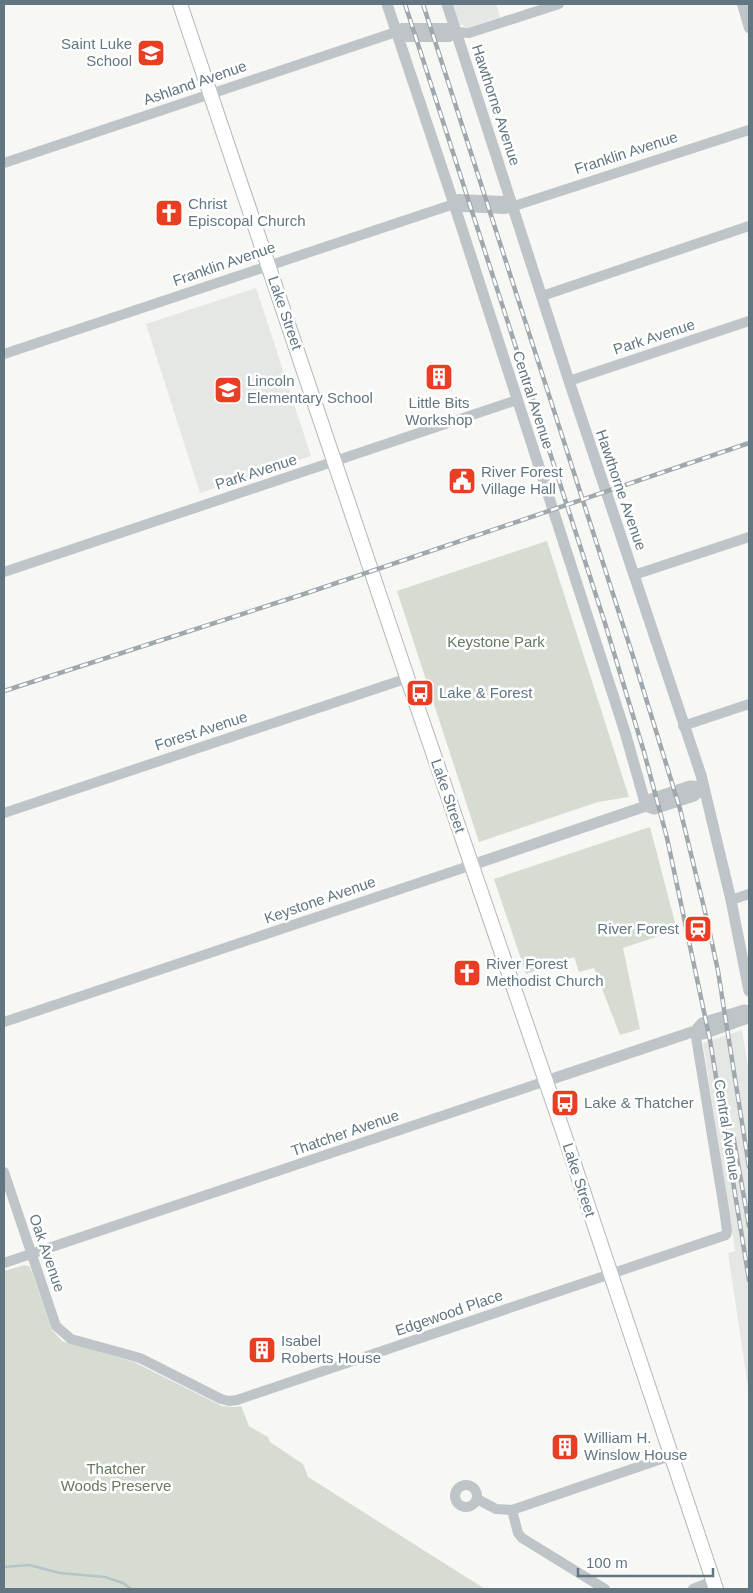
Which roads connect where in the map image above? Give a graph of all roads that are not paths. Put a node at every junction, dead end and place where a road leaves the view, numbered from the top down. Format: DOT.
graph roads {
  1 [pos="180,4"];
  2 [pos="387,4"];
  3 [pos="447,4"];
  4 [pos="559,4"];
  5 [pos="742,4"];
  6 [pos="749,28"];
  7 [pos="396,32"];
  8 [pos="456,32"];
  9 [pos="210,94"];
  10 [pos="749,130"];
  11 [pos="4,163"];
  12 [pos="454,204"];
  13 [pos="513,206"];
  14 [pos="749,226"];
  15 [pos="268,265"];
  16 [pos="542,296"];
  17 [pos="749,321"];
  18 [pos="4,354"];
  19 [pos="569,382"];
  20 [pos="517,400"];
  21 [pos="335,462"];
  22 [pos="749,537"];
  23 [pos="4,572"];
  24 [pos="634,576"];
  25 [pos="408,678"];
  26 [pos="749,704"];
  27 [pos="683,726"];
  28 [pos="704,787"];
  29 [pos="646,806"];
  30 [pos="4,813"];
  31 [pos="472,865"];
  32 [pos="749,894"];
  33 [pos="731,900"];
  34 [pos="749,991"];
  35 [pos="749,1011"];
  36 [pos="749,1015"];
  37 [pos="4,1022"];
  38 [pos="695,1031"];
  39 [pos="546,1081"];
  40 [pos="4,1172"];
  41 [pos="726,1235"];
  42 [pos="32,1254"];
  43 [pos="4,1263"];
  44 [pos="610,1274"];
  45 [pos="71,1339"];
  46 [pos="670,1456"];
  47 [pos="477,1499"];
  48 [pos="512,1510"];
  49 [pos="714,1585"];
  50 [pos="605,1589"];
  51 [pos="693,1589"];
  1 -- 9 [label="main road, Lake Street"];
  2 -- 7 [label="street, Central Avenue"];
  3 -- 8 [label="street, Hawthorne Avenue"];
  4 -- 8 [label="street, Ashland Avenue"];
  5 -- 6 [label="street"];
  7 -- 8 [label="street, Ashland Avenue"];
  7 -- 9 [label="street, Ashland Avenue"];
  7 -- 12 [label="street, Central Avenue"];
  8 -- 13 [label="street, Hawthorne Avenue"];
  9 -- 11 [label="street, Ashland Avenue"];
  9 -- 15 [label="main road, Lake Street"];
  10 -- 13 [label="street, Franklin Avenue"];
  12 -- 13 [label="street, Franklin Avenue"];
  12 -- 15 [label="street, Franklin Avenue"];
  12 -- 20 [label="street, Central Avenue"];
  13 -- 16 [label="street, Hawthorne Avenue"];
  14 -- 16 [label="street"];
  15 -- 18 [label="street, Franklin Avenue"];
  15 -- 21 [label="main road, Lake Street"];
  16 -- 19 [label="street, Hawthorne Avenue"];
  17 -- 19 [label="street, Park Avenue"];
  19 -- 24 [label="street, Hawthorne Avenue"];
  20 -- 21 [label="street, Park Avenue"];
  20 -- 29 [label="street, Central Avenue"];
  21 -- 23 [label="street, Park Avenue"];
  21 -- 25 [label="main road, Lake Street"];
  22 -- 24 [label="street"];
  24 -- 27 [label="street, Hawthorne Avenue"];
  25 -- 30 [label="street, Forest Avenue"];
  25 -- 31 [label="main road, Lake Street"];
  26 -- 27 [label="street"];
  27 -- 28 [label="street, Hawthorne Avenue"];
  28 -- 29 [label="street, Keystone Avenue"];
  28 -- 33 [label="street, Hawthorne Avenue"];
  29 -- 31 [label="street, Keystone Avenue"];
  31 -- 37 [label="street, Keystone Avenue"];
  31 -- 39 [label="main road, Lake Street"];
  32 -- 33 [label="street"];
  33 -- 34 [label="street, Hawthorne Avenue"];
  35 -- 38 [label="street, Thatcher Avenue"];
  36 -- 38 [label="street, Thatcher Avenue"];
  38 -- 39 [label="street, Thatcher Avenue"];
  38 -- 41 [label="street, Central Avenue"];
  39 -- 42 [label="street, Thatcher Avenue"];
  39 -- 44 [label="main road, Lake Street"];
  40 -- 42 [label="street, Oak Avenue"];
  41 -- 44 [label="street, Edgewood Place"];
  42 -- 43 [label="street, Thatcher Avenue"];
  42 -- 45 [label="street, Oak Avenue"];
  44 -- 45 [label="street, Edgewood Place"];
  44 -- 46 [label="main road, Lake Street"];
  46 -- 48 [label="street"];
  46 -- 49 [label="main road, Lake Street"];
  47 -- 48 [label="street"];
  48 -- 50 [label="street"];
  49 -- 51 [label="street"];
}
